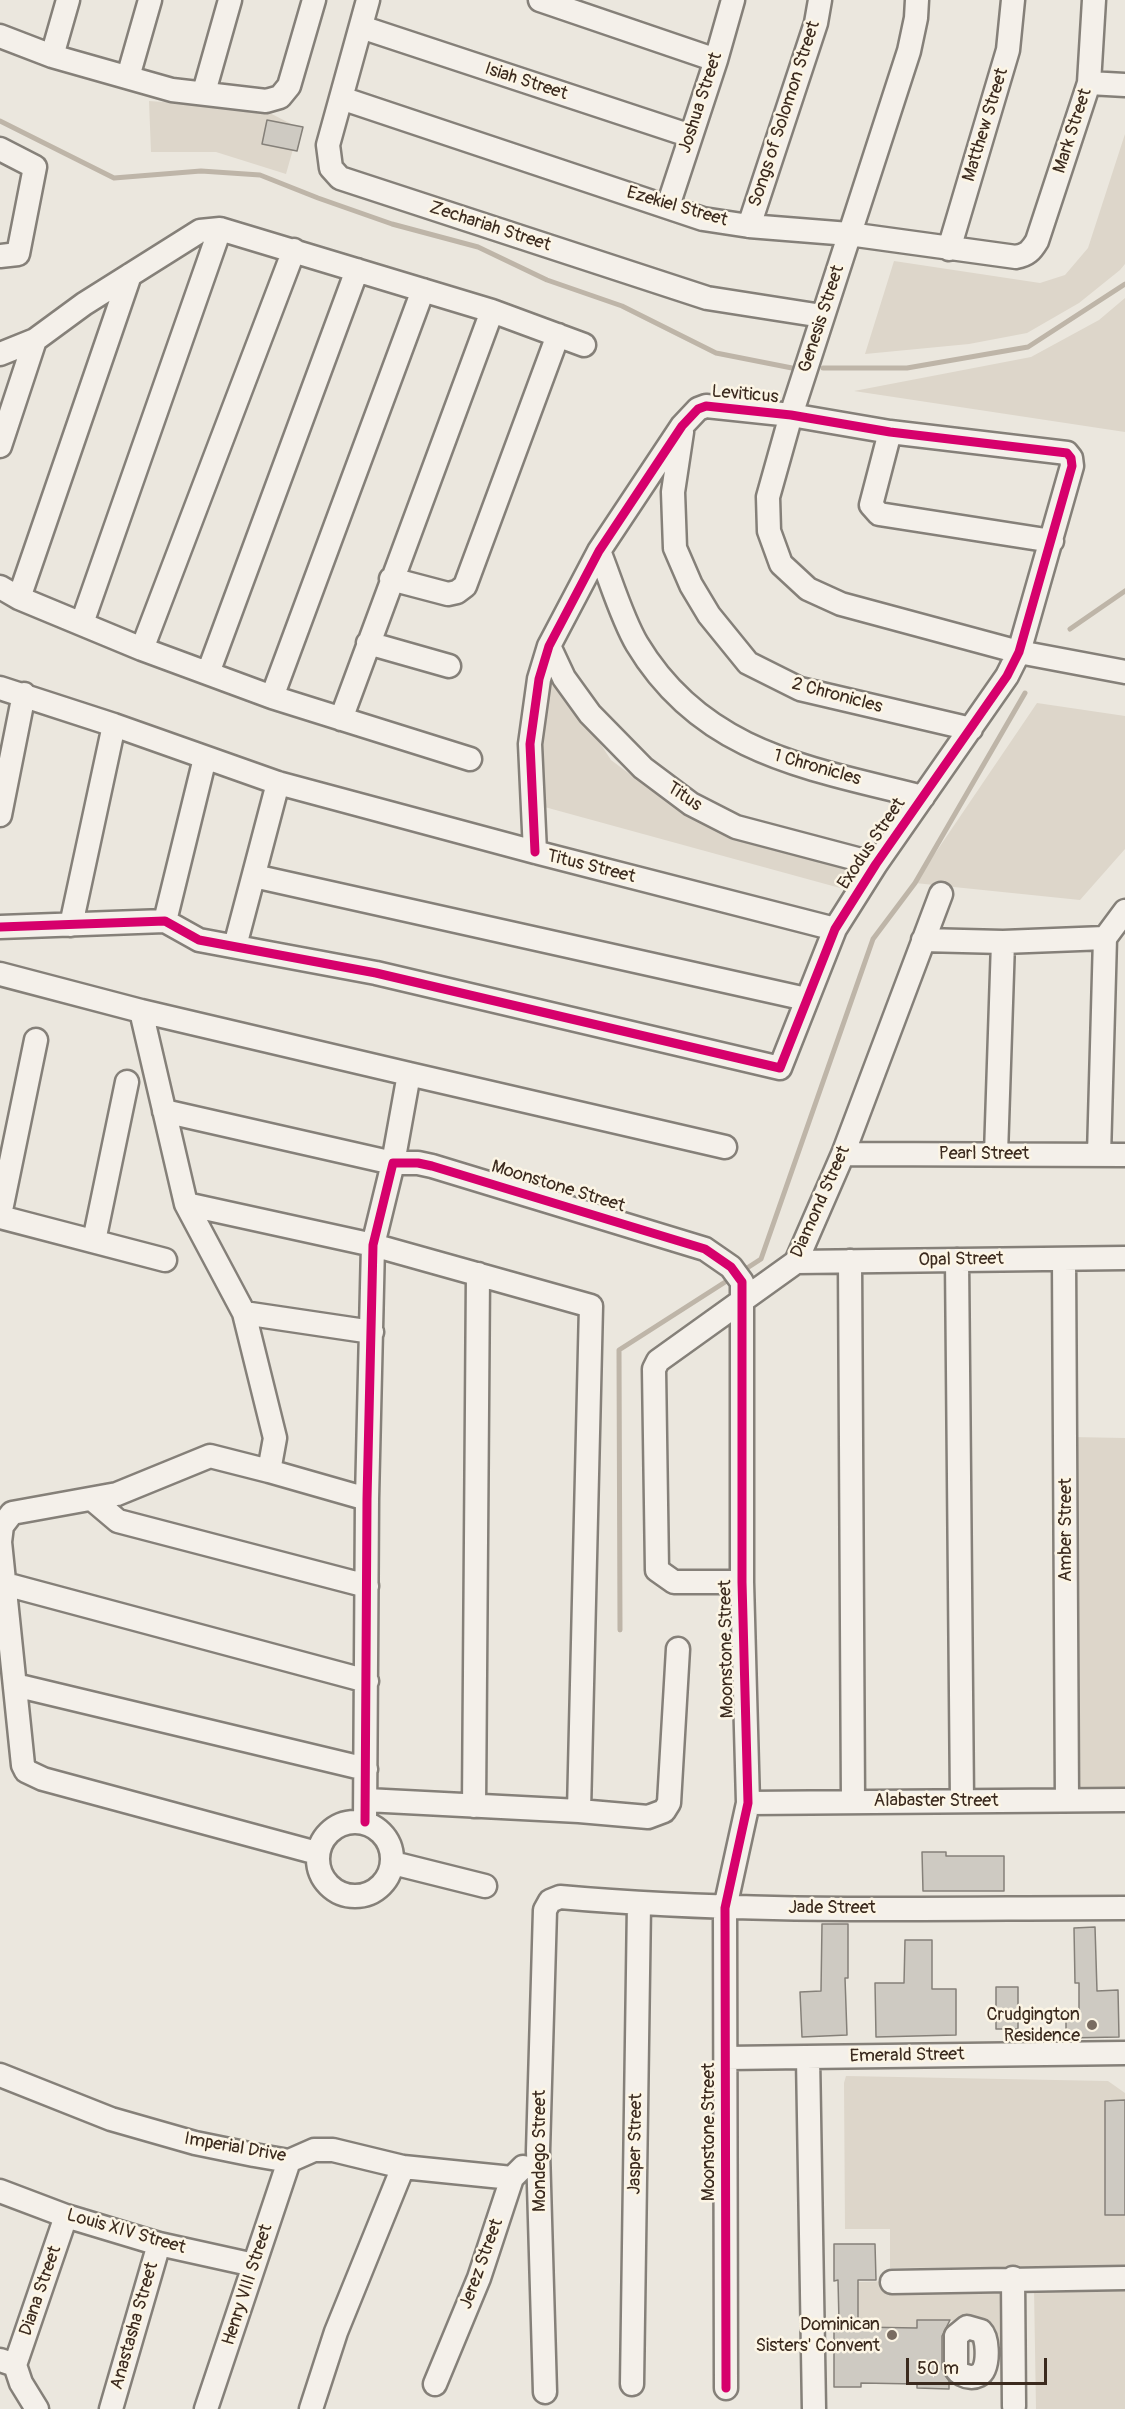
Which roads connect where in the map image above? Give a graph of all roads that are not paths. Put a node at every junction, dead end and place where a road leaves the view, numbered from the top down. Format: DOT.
graph roads {
  1 [pos="68,0"];
  2 [pos="150,0"];
  3 [pos="230,0"];
  4 [pos="314,0"];
  5 [pos="368,0"];
  6 [pos="540,0"];
  7 [pos="733,0"];
  8 [pos="820,0"];
  9 [pos="917,0"];
  10 [pos="1013,0"];
  11 [pos="1094,0"];
  12 [pos="361,27"];
  13 [pos="0,36"];
  14 [pos="52,56"];
  15 [pos="716,60"];
  16 [pos="128,77"];
  17 [pos="1089,83"];
  18 [pos="1125,85"];
  19 [pos="204,93"];
  20 [pos="341,98"];
  21 [pos="692,136"];
  22 [pos="0,149"];
  23 [pos="668,206"];
  24 [pos="749,226"];
  25 [pos="220,230"];
  26 [pos="849,234"];
  27 [pos="949,249"];
  28 [pos="294,250"];
  29 [pos="1025,255"];
  30 [pos="0,256"];
  31 [pos="357,270"];
  32 [pos="130,275"];
  33 [pos="423,290"];
  34 [pos="492,311"];
  35 [pos="822,316"];
  36 [pos="558,335"];
  37 [pos="35,340"];
  38 [pos="584,345"];
  39 [pos="0,354"];
  40 [pos="791,415"];
  41 [pos="682,426"];
  42 [pos="890,432"];
  43 [pos="0,446"];
  44 [pos="1052,541"];
  45 [pos="599,550"];
  46 [pos="391,579"];
  47 [pos="9,593"];
  48 [pos="82,623"];
  49 [pos="368,643"];
  50 [pos="549,646"];
  51 [pos="142,649"];
  52 [pos="1019,652"];
  53 [pos="449,666"];
  54 [pos="1125,672"];
  55 [pos="208,674"];
  56 [pos="0,688"];
  57 [pos="24,694"];
  58 [pos="272,697"];
  59 [pos="341,719"];
  60 [pos="114,725"];
  61 [pos="971,729"];
  62 [pos="205,758"];
  63 [pos="470,759"];
  64 [pos="278,783"];
  65 [pos="923,797"];
  66 [pos="0,815"];
  67 [pos="535,852"];
  68 [pos="876,864"];
  69 [pos="254,876"];
  70 [pos="941,894"];
  71 [pos="1125,911"];
  72 [pos="165,921"];
  73 [pos="71,925"];
  74 [pos="0,927"];
  75 [pos="835,929"];
  76 [pos="1105,938"];
  77 [pos="923,940"];
  78 [pos="1003,942"];
  79 [pos="235,946"];
  80 [pos="0,974"];
  81 [pos="806,999"];
  82 [pos="141,1011"];
  83 [pos="36,1041"];
  84 [pos="409,1074"];
  85 [pos="127,1082"];
  86 [pos="164,1111"];
  87 [pos="725,1146"];
  88 [pos="843,1154"];
  89 [pos="996,1154"];
  90 [pos="1099,1155"];
  91 [pos="1125,1155"];
  92 [pos="393,1163"];
  93 [pos="186,1204"];
  94 [pos="0,1216"];
  95 [pos="94,1241"];
  96 [pos="373,1245"];
  97 [pos="1064,1258"];
  98 [pos="1125,1258"];
  99 [pos="165,1260"];
  100 [pos="957,1260"];
  101 [pos="850,1261"];
  102 [pos="796,1262"];
  103 [pos="478,1274"];
  104 [pos="742,1300"];
  105 [pos="244,1313"];
  106 [pos="372,1332"];
  107 [pos="269,1471"];
  108 [pos="367,1498"];
  109 [pos="92,1499"];
  110 [pos="742,1582"];
  111 [pos="5,1584"];
  112 [pos="367,1586"];
  113 [pos="678,1649"];
  114 [pos="367,1681"];
  115 [pos="15,1685"];
  116 [pos="366,1769"];
  117 [pos="1067,1800"];
  118 [pos="1125,1800"];
  119 [pos="962,1801"];
  120 [pos="853,1802"];
  121 [pos="748,1803"];
  122 [pos="474,1806"];
  123 [pos="366,1811"];
  124 [pos="579,1811"];
  125 [pos="317,1853"];
  126 [pos="393,1863"];
  127 [pos="485,1886"];
  128 [pos="639,1904"];
  129 [pos="724,1908"];
  130 [pos="1125,1908"];
  131 [pos="545,1910"];
  132 [pos="1125,2053"];
  133 [pos="808,2057"];
  134 [pos="726,2058"];
  135 [pos="0,2075"];
  136 [pos="538,2151"];
  137 [pos="289,2161"];
  138 [pos="403,2167"];
  139 [pos="512,2178"];
  140 [pos="0,2191"];
  141 [pos="66,2216"];
  142 [pos="159,2244"];
  143 [pos="254,2265"];
  144 [pos="1013,2278"];
  145 [pos="1125,2278"];
  146 [pos="892,2282"];
  147 [pos="1012,2349"];
  148 [pos="986,2352"];
  149 [pos="8,2363"];
  150 [pos="435,2384"];
  151 [pos="632,2384"];
  152 [pos="726,2388"];
  153 [pos="544,2392"];
  154 [pos="1014,2406"];
  155 [pos="37,2409"];
  156 [pos="111,2409"];
  157 [pos="206,2409"];
  158 [pos="312,2409"];
  159 [pos="814,2409"];
  1 -- 14 [label="street"];
  2 -- 16 [label="street"];
  3 -- 19 [label="street"];
  4 -- 19 [label="street"];
  5 -- 12 [label="street, Zechariah Street"];
  6 -- 15 [label="street"];
  7 -- 15 [label="street, Joshua Street"];
  8 -- 24 [label="street, Songs of Solomon Street"];
  9 -- 26 [label="street, Genesis Street"];
  10 -- 27 [label="street, Matthew Street"];
  11 -- 17 [label="street, Mark Street"];
  12 -- 20 [label="street, Zechariah Street"];
  12 -- 21 [label="street, Isiah Street"];
  13 -- 14 [label="street"];
  14 -- 16 [label="street"];
  15 -- 21 [label="street, Joshua Street"];
  16 -- 19 [label="street"];
  17 -- 18 [label="street"];
  17 -- 29 [label="street, Mark Street"];
  20 -- 23 [label="street, Ezekiel Street"];
  20 -- 35 [label="street, Zechariah Street"];
  21 -- 23 [label="street, Joshua Street"];
  22 -- 30 [label="street"];
  23 -- 24 [label="street, Ezekiel Street"];
  24 -- 26 [label="street, Ezekiel Street"];
  25 -- 28 [label="street"];
  25 -- 32 [label="street"];
  25 -- 48 [label="street"];
  26 -- 27 [label="street, Ezekiel Street"];
  26 -- 35 [label="street, Genesis Street"];
  27 -- 29 [label="street, Ezekiel Street"];
  28 -- 31 [label="street"];
  28 -- 51 [label="street"];
  31 -- 33 [label="street"];
  31 -- 55 [label="street"];
  32 -- 37 [label="street"];
  32 -- 47 [label="street"];
  33 -- 34 [label="street"];
  33 -- 58 [label="street"];
  34 -- 36 [label="street"];
  34 -- 46 [label="street"];
  35 -- 40 [label="street, Genesis Street"];
  36 -- 38 [label="street"];
  36 -- 46 [label="street"];
  37 -- 39 [label="street"];
  37 -- 43 [label="street"];
  40 -- 41 [label="street, Leviticus"];
  40 -- 42 [label="street, Leviticus"];
  40 -- 52 [label="street, Genesis Street"];
  41 -- 45 [label="street, Leviticus"];
  41 -- 61 [label="street, 2 Chronicles"];
  42 -- 44 [label="street"];
  42 -- 44 [label="street, Leviticus"];
  44 -- 52 [label="street, Leviticus"];
  45 -- 50 [label="street, Leviticus"];
  45 -- 65 [label="street, 1 Chronicles"];
  46 -- 49 [label="street"];
  47 -- 48 [label="street"];
  48 -- 51 [label="street"];
  49 -- 53 [label="street"];
  49 -- 59 [label="street"];
  50 -- 67 [label="street, Leviticus"];
  50 -- 68 [label="street, Titus"];
  51 -- 55 [label="street"];
  52 -- 54 [label="street, Genesis Street"];
  52 -- 61 [label="street, Exodus Street"];
  55 -- 58 [label="street"];
  56 -- 57 [label="street, Titus Street"];
  57 -- 60 [label="street, Titus Street"];
  57 -- 66 [label="street"];
  58 -- 59 [label="street"];
  59 -- 63 [label="street"];
  60 -- 62 [label="street, Titus Street"];
  60 -- 73 [label="street"];
  61 -- 65 [label="street, Exodus Street"];
  62 -- 64 [label="street, Titus Street"];
  62 -- 72 [label="street"];
  64 -- 67 [label="street, Titus Street"];
  64 -- 69 [label="street"];
  65 -- 68 [label="street, Exodus Street"];
  67 -- 75 [label="street, Titus Street"];
  68 -- 75 [label="street, Exodus Street"];
  69 -- 79 [label="street"];
  69 -- 81 [label="street"];
  70 -- 77 [label="street, Diamond Street"];
  71 -- 76 [label="street"];
  72 -- 73 [label="street"];
  72 -- 79 [label="street"];
  73 -- 74 [label="street"];
  75 -- 81 [label="street, Exodus Street"];
  76 -- 78 [label="street"];
  76 -- 90 [label="street"];
  77 -- 78 [label="street"];
  77 -- 88 [label="street, Diamond Street"];
  78 -- 89 [label="street"];
  79 -- 81 [label="street, Exodus Street"];
  80 -- 82 [label="street"];
  82 -- 84 [label="street"];
  82 -- 86 [label="street"];
  83 -- 94 [label="street"];
  84 -- 87 [label="street"];
  84 -- 92 [label="street"];
  85 -- 95 [label="street"];
  86 -- 92 [label="street, Moonstone Street"];
  86 -- 93 [label="street"];
  88 -- 89 [label="street, Pearl Street"];
  88 -- 102 [label="street, Diamond Street"];
  89 -- 90 [label="street, Pearl Street"];
  90 -- 91 [label="street, Pearl Street"];
  92 -- 96 [label="street"];
  92 -- 104 [label="street, Moonstone Street"];
  93 -- 96 [label="street"];
  93 -- 105 [label="street"];
  94 -- 95 [label="street"];
  95 -- 99 [label="street"];
  96 -- 103 [label="street"];
  96 -- 106 [label="street"];
  97 -- 98 [label="street, Opal Street"];
  97 -- 100 [label="street, Opal Street"];
  97 -- 117 [label="street, Amber Street"];
  100 -- 101 [label="street, Opal Street"];
  100 -- 119 [label="street"];
  101 -- 102 [label="street, Opal Street"];
  101 -- 120 [label="street"];
  102 -- 104 [label="street, Diamond Street"];
  103 -- 122 [label="street"];
  103 -- 124 [label="street"];
  104 -- 110 [label="street, Moonstone Street"];
  104 -- 110 [label="street, Diamond Street"];
  105 -- 106 [label="street"];
  105 -- 107 [label="street"];
  106 -- 108 [label="street"];
  107 -- 108 [label="street"];
  107 -- 109 [label="street"];
  108 -- 112 [label="street"];
  109 -- 111 [label="street"];
  109 -- 112 [label="street"];
  110 -- 121 [label="street, Moonstone Street"];
  111 -- 114 [label="street"];
  111 -- 115 [label="street"];
  112 -- 114 [label="street"];
  113 -- 124 [label="street"];
  114 -- 116 [label="street"];
  115 -- 116 [label="street"];
  115 -- 125 [label="street"];
  116 -- 123 [label="street"];
  117 -- 118 [label="street, Alabaster Street"];
  117 -- 119 [label="street, Alabaster Street"];
  119 -- 120 [label="street, Alabaster Street"];
  120 -- 121 [label="street, Alabaster Street"];
  121 -- 129 [label="street, Moonstone Street"];
  122 -- 123 [label="street"];
  122 -- 124 [label="street"];
  123 -- 125 [label="street"];
  123 -- 126 [label="street"];
  125 -- 126 [label="street"];
  126 -- 127 [label="street"];
  128 -- 129 [label="street, Jade Street"];
  128 -- 131 [label="street, Jade Street"];
  128 -- 151 [label="street, Jasper Street"];
  129 -- 130 [label="street, Jade Street"];
  129 -- 134 [label="street, Moonstone Street"];
  131 -- 136 [label="street, Mondego Street"];
  132 -- 133 [label="street, Emerald Street"];
  133 -- 134 [label="street, Emerald Street"];
  133 -- 159 [label="street"];
  134 -- 152 [label="street, Moonstone Street"];
  135 -- 137 [label="street, Imperial Drive"];
  136 -- 139 [label="street, Jerez Street"];
  136 -- 153 [label="street, Mondego Street"];
  137 -- 138 [label="street, Imperial Drive"];
  137 -- 143 [label="street, Henry VIII Street"];
  138 -- 139 [label="street, Imperial Drive"];
  138 -- 158 [label="street"];
  139 -- 150 [label="street, Jerez Street"];
  140 -- 141 [label="street, Louis XIV Street"];
  141 -- 142 [label="street, Louis XIV Street"];
  141 -- 149 [label="street, Diana Street"];
  142 -- 143 [label="street, Louis XIV Street"];
  142 -- 156 [label="street, Anastasha Street"];
  143 -- 157 [label="street, Henry VIII Street"];
  144 -- 145 [label="street"];
  144 -- 146 [label="street"];
  144 -- 147 [label="street"];
  147 -- 148 [label="street"];
  147 -- 154 [label="street"];
  149 -- 155 [label="street"];
}
